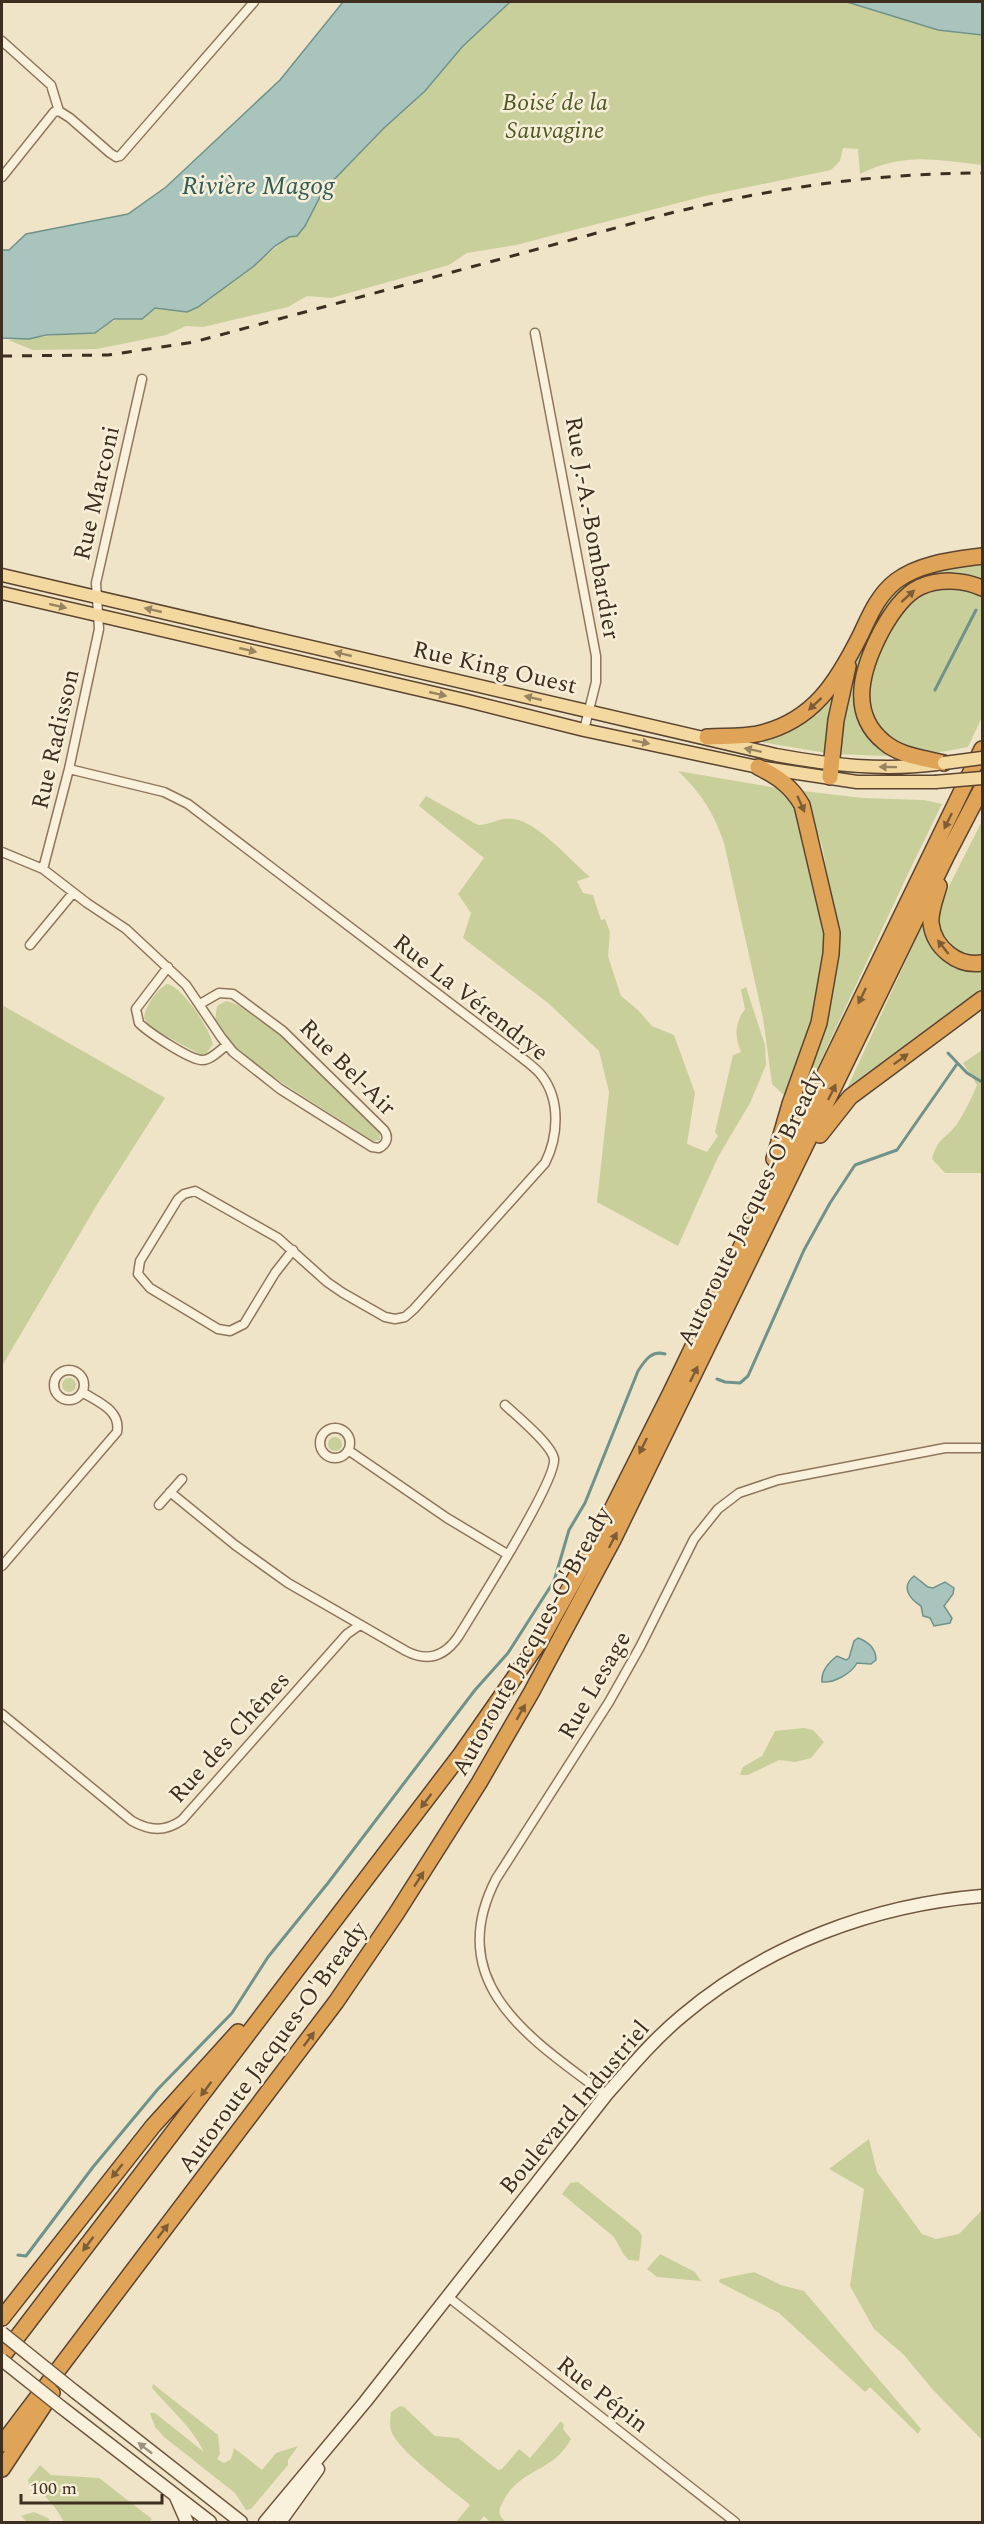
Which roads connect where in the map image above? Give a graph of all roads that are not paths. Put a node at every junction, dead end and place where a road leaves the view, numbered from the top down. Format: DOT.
graph roads {
  1 [pos="254,2"];
  2 [pos="2,42"];
  3 [pos="59,111"];
  4 [pos="2,177"];
  5 [pos="536,333"];
  6 [pos="141,379"];
  7 [pos="982,556"];
  8 [pos="2,575"];
  9 [pos="982,588"];
  10 [pos="2,592"];
  11 [pos="96,597"];
  12 [pos="100,616"];
  13 [pos="849,657"];
  14 [pos="590,711"];
  15 [pos="584,730"];
  16 [pos="707,737"];
  17 [pos="982,749"];
  18 [pos="982,758"];
  19 [pos="944,763"];
  20 [pos="758,767"];
  21 [pos="69,769"];
  22 [pos="831,771"];
  23 [pos="982,778"];
  24 [pos="982,788"];
  25 [pos="2,852"];
  26 [pos="947,855"];
  27 [pos="43,869"];
  28 [pos="73,893"];
  29 [pos="30,945"];
  30 [pos="982,963"];
  31 [pos="168,967"];
  32 [pos="982,999"];
  33 [pos="200,1004"];
  34 [pos="227,1045"];
  35 [pos="788,1182"];
  36 [pos="762,1202"];
  37 [pos="293,1250"];
  38 [pos="82,1392"];
  39 [pos="506,1405"];
  40 [pos="982,1448"];
  41 [pos="348,1450"];
  42 [pos="182,1479"];
  43 [pos="170,1492"];
  44 [pos="159,1505"];
  45 [pos="507,1554"];
  46 [pos="2,1566"];
  47 [pos="360,1625"];
  48 [pos="2,1714"];
  49 [pos="982,1896"];
  50 [pos="318,1942"];
  51 [pos="606,2095"];
  52 [pos="128,2278"];
  53 [pos="447,2296"];
  54 [pos="2,2318"];
  55 [pos="2,2333"];
  56 [pos="2,2358"];
  57 [pos="365,2402"];
  58 [pos="2,2444"];
  59 [pos="2,2469"];
  60 [pos="176,2496"];
  61 [pos="187,2523"];
  62 [pos="210,2523"];
  63 [pos="241,2523"];
  64 [pos="265,2523"];
  65 [pos="280,2523"];
  66 [pos="735,2523"];
  1 -- 3 [label="street"];
  2 -- 3 [label="street"];
  3 -- 4 [label="street"];
  5 -- 14 [label="street, Rue J.-A.-Bombardier"];
  6 -- 11 [label="street, Rue Marconi"];
  7 -- 13 [label="highway"];
  8 -- 11 [label="main road, Rue King Ouest"];
  19 -- 9 [label="highway, one-way"];
  10 -- 12 [label="main road, Rue King Ouest, one-way"];
  11 -- 12 [label="street, Rue Marconi"];
  14 -- 11 [label="main road, Rue King Ouest, one-way"];
  12 -- 15 [label="main road, Rue King Ouest, one-way"];
  12 -- 21 [label="street, Rue Radisson"];
  13 -- 16 [label="highway, one-way"];
  13 -- 22 [label="highway"];
  14 -- 15 [label="street, Rue J.-A.-Bombardier"];
  14 -- 16 [label="main road, Rue King Ouest"];
  15 -- 20 [label="main road, Rue King Ouest, one-way"];
  22 -- 16 [label="main road, Rue King Ouest, one-way"];
  17 -- 36 [label="highway, Autoroute Jacques-O'Bready, one-way"];
  18 -- 19 [label="main road, Rue King Ouest, bridge"];
  19 -- 22 [label="main road, Rue King Ouest, one-way"];
  20 -- 22 [label="main road, Rue King Ouest"];
  20 -- 36 [label="highway, one-way"];
  21 -- 27 [label="street, Rue Radisson"];
  21 -- 37 [label="street, Rue La Vérendrye"];
  22 -- 23 [label="main road, Rue King Ouest, bridge"];
  24 -- 26 [label="highway, Autoroute Jacques-O'Bready"];
  25 -- 27 [label="street, Rue Bel-Air"];
  30 -- 26 [label="highway, one-way"];
  35 -- 26 [label="highway, Autoroute Jacques-O'Bready, one-way"];
  27 -- 28 [label="street, Rue Bel-Air"];
  28 -- 29 [label="street"];
  28 -- 31 [label="street, Rue Bel-Air"];
  31 -- 33 [label="street, Rue Bel-Air"];
  31 -- 34 [label="street"];
  35 -- 32 [label="highway, one-way"];
  33 -- 34 [label="street, Rue Bel-Air"];
  33 -- 34 [label="street, Rue Bel-Air"];
  52 -- 35 [label="highway, Autoroute Jacques-O'Bready, one-way"];
  36 -- 50 [label="highway, Autoroute Jacques-O'Bready, one-way"];
  37 -- 37 [label="street, Rue La Vérendrye"];
  38 -- 46 [label="street"];
  39 -- 45 [label="street"];
  40 -- 51 [label="street, Rue Lesage"];
  41 -- 45 [label="street"];
  42 -- 43 [label="street"];
  43 -- 44 [label="street"];
  43 -- 47 [label="street"];
  45 -- 47 [label="street"];
  47 -- 48 [label="street, Rue des Chênes"];
  49 -- 51 [label="main road, Boulevard Industriel"];
  50 -- 54 [label="highway, one-way"];
  50 -- 56 [label="highway, Autoroute Jacques-O'Bready, one-way"];
  51 -- 53 [label="main road, Boulevard Industriel"];
  52 -- 58 [label="highway, Autoroute Jacques-O'Bready"];
  52 -- 59 [label="highway"];
  53 -- 57 [label="main road, Boulevard Industriel"];
  53 -- 66 [label="street, Rue Pépin"];
  63 -- 55 [label="main road, one-way, bridge"];
  56 -- 60 [label="main road, bridge"];
  57 -- 64 [label="main road, Boulevard Industriel"];
  57 -- 65 [label="main road, Boulevard Industriel"];
  60 -- 61 [label="main road"];
  60 -- 62 [label="main road"];
}
